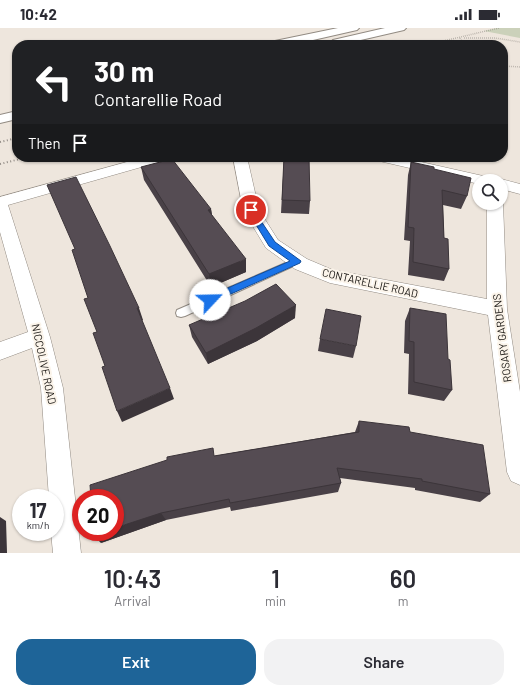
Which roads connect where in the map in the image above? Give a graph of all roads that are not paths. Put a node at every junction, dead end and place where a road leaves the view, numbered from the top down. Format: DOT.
graph roads {
  1 [pos="353,28"];
  2 [pos="400,28"];
  3 [pos="298,40"];
  4 [pos="348,40"];
  5 [pos="12,109"];
  6 [pos="0,119"];
  7 [pos="144,162"];
  8 [pos="241,162"];
  9 [pos="402,162"];
  10 [pos="472,178"];
  11 [pos="508,186"];
  12 [pos="520,189"];
  13 [pos="0,203"];
  14 [pos="495,210"];
  15 [pos="297,261"];
  16 [pos="497,309"];
  17 [pos="181,313"];
  18 [pos="40,336"];
  19 [pos="0,351"];
  20 [pos="520,472"];
  21 [pos="67,553"];
  1 -- 3 [label="highway"];
  2 -- 4 [label="highway"];
  5 -- 6 [label="highway"];
  7 -- 13 [label="street, NICCOLIVE ROAD"];
  8 -- 15 [label="street, CONTARELLIE ROAD"];
  9 -- 10 [label="street"];
  11 -- 12 [label="street"];
  13 -- 18 [label="street, NICCOLIVE ROAD"];
  14 -- 16 [label="street, ROSARY GARDENS"];
  15 -- 16 [label="street, CONTARELLIE ROAD"];
  15 -- 17 [label="lane"];
  16 -- 20 [label="street, ROSARY GARDENS"];
  18 -- 19 [label="street"];
  18 -- 21 [label="street, NICCOLIVE ROAD"];
}
